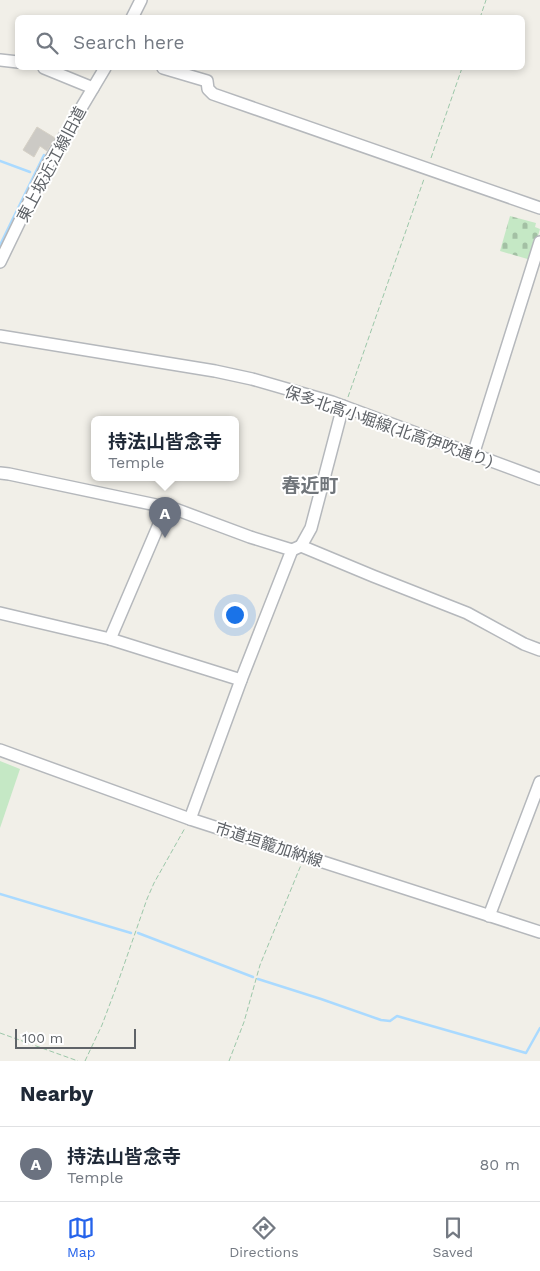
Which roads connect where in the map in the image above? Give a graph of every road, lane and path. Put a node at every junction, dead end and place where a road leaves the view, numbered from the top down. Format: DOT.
graph roads {
  1 [pos="141,0"];
  2 [pos="486,0"];
  3 [pos="134,15"];
  4 [pos="481,15"];
  5 [pos="0,60"];
  6 [pos="15,62"];
  7 [pos="49,70"];
  8 [pos="104,70"];
  9 [pos="170,70"];
  10 [pos="461,70"];
  11 [pos="93,88"];
  12 [pos="427,168"];
  13 [pos="540,208"];
  14 [pos="540,242"];
  15 [pos="0,262"];
  16 [pos="0,336"];
  17 [pos="343,406"];
  18 [pos="473,455"];
  19 [pos="0,473"];
  20 [pos="540,479"];
  21 [pos="166,507"];
  22 [pos="296,548"];
  23 [pos="0,613"];
  24 [pos="110,639"];
  25 [pos="540,650"];
  26 [pos="241,680"];
  27 [pos="0,750"];
  28 [pos="540,782"];
  29 [pos="190,819"];
  30 [pos="304,856"];
  31 [pos="489,916"];
  32 [pos="540,932"];
  33 [pos="0,1033"];
  34 [pos="78,1061"];
  35 [pos="85,1061"];
  36 [pos="229,1061"];
  1 -- 3 [label="street"];
  2 -- 4 [label="path"];
  5 -- 6 [label="street"];
  7 -- 11 [label="street"];
  8 -- 11 [label="street, 東上坂近江線旧道"];
  9 -- 12 [label="street"];
  10 -- 12 [label="path"];
  11 -- 15 [label="street, 東上坂近江線旧道"];
  12 -- 13 [label="street"];
  12 -- 17 [label="path"];
  14 -- 18 [label="street"];
  16 -- 17 [label="street, 保多北高小堀線(北高伊吹通り)"];
  17 -- 18 [label="street, 保多北高小堀線(北高伊吹通り)"];
  17 -- 22 [label="street"];
  18 -- 20 [label="street, 保多北高小堀線(北高伊吹通り)"];
  19 -- 21 [label="street"];
  21 -- 22 [label="street"];
  21 -- 24 [label="street"];
  22 -- 25 [label="street"];
  22 -- 26 [label="street"];
  23 -- 24 [label="street"];
  24 -- 26 [label="street"];
  26 -- 29 [label="street"];
  27 -- 29 [label="street, 市道垣籠加納線"];
  28 -- 31 [label="street"];
  29 -- 30 [label="street, 市道垣籠加納線"];
  29 -- 35 [label="path"];
  30 -- 31 [label="street, 市道垣籠加納線"];
  30 -- 36 [label="path"];
  31 -- 32 [label="street, 市道垣籠加納線"];
  33 -- 34 [label="path"];
}
